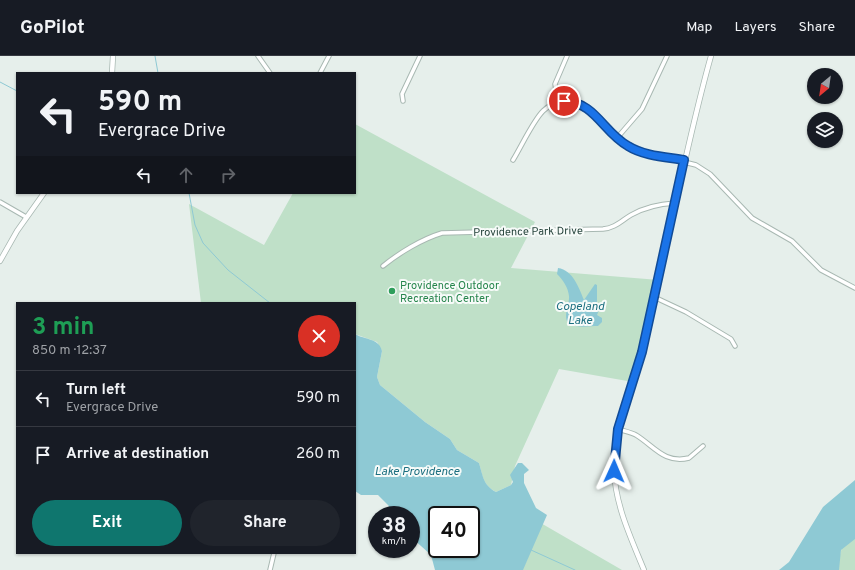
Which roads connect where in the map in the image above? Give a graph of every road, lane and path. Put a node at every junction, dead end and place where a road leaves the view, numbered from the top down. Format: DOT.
graph roads {
  1 [pos="114,56"];
  2 [pos="258,56"];
  3 [pos="329,56"];
  4 [pos="420,56"];
  5 [pos="567,56"];
  6 [pos="667,56"];
  7 [pos="711,56"];
  8 [pos="112,72"];
  9 [pos="269,72"];
  10 [pos="321,72"];
  11 [pos="403,101"];
  12 [pos="558,102"];
  13 [pos="617,138"];
  14 [pos="513,160"];
  15 [pos="684,161"];
  16 [pos="43,194"];
  17 [pos="0,202"];
  18 [pos="675,203"];
  19 [pos="26,217"];
  20 [pos="0,260"];
  21 [pos="383,266"];
  22 [pos="855,288"];
  23 [pos="654,297"];
  24 [pos="735,346"];
  25 [pos="618,429"];
  26 [pos="704,446"];
  27 [pos="274,554"];
  28 [pos="270,570"];
  29 [pos="644,570"];
  1 -- 8 [label="street"];
  2 -- 9 [label="street"];
  3 -- 10 [label="street"];
  4 -- 11 [label="street"];
  5 -- 12 [label="street"];
  6 -- 13 [label="street"];
  7 -- 15 [label="street"];
  12 -- 13 [label="street"];
  12 -- 14 [label="street"];
  13 -- 15 [label="street"];
  15 -- 18 [label="street"];
  15 -- 22 [label="street"];
  16 -- 19 [label="street"];
  17 -- 19 [label="street"];
  18 -- 21 [label="street, Providence Park Drive"];
  18 -- 23 [label="street"];
  19 -- 20 [label="street"];
  23 -- 24 [label="street"];
  23 -- 25 [label="street"];
  25 -- 26 [label="street"];
  25 -- 29 [label="street"];
  27 -- 28 [label="street"];
}
